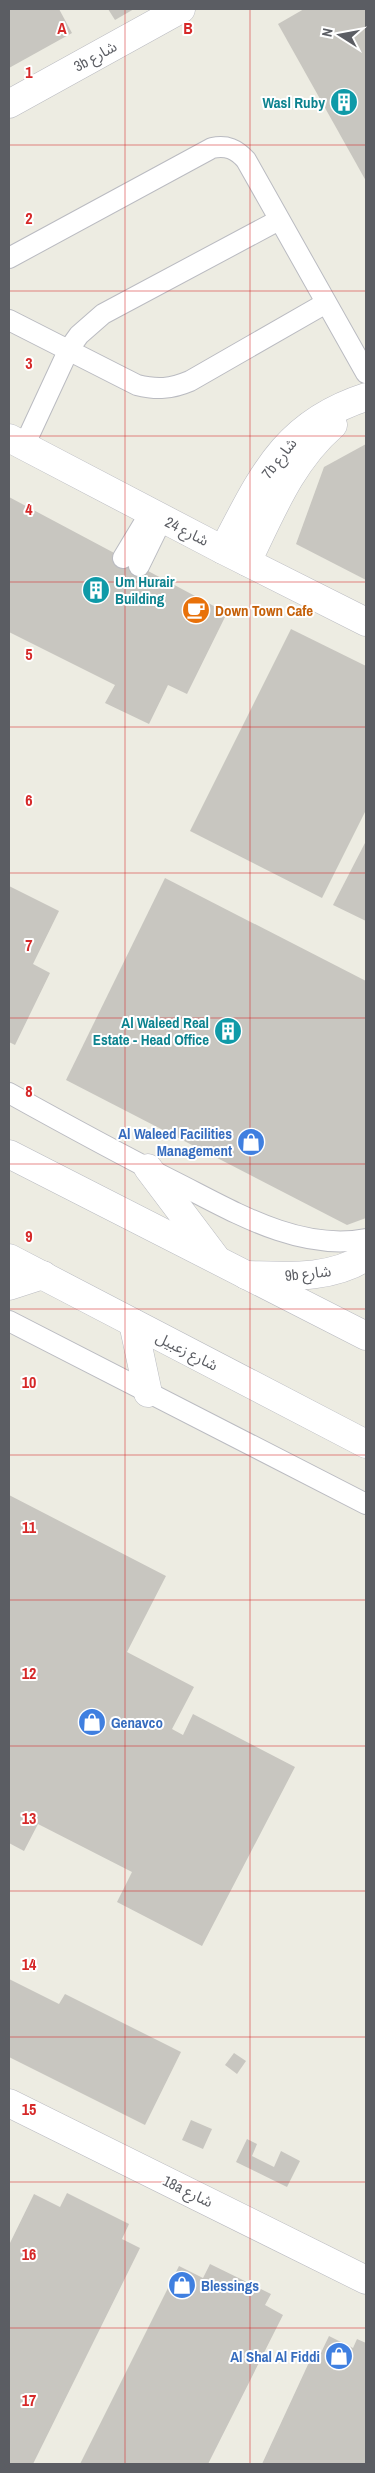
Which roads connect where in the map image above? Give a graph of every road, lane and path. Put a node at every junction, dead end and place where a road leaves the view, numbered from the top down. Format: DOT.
graph roads {
  1 [pos="181,9"];
  2 [pos="9,104"];
  3 [pos="279,220"];
  4 [pos="9,258"];
  5 [pos="326,303"];
  6 [pos="9,320"];
  7 [pos="70,349"];
  8 [pos="366,373"];
  9 [pos="366,397"];
  10 [pos="366,401"];
  11 [pos="16,442"];
  12 [pos="156,516"];
  13 [pos="235,556"];
  14 [pos="131,562"];
  15 [pos="366,622"];
  16 [pos="9,1093"];
  17 [pos="9,1154"];
  18 [pos="148,1168"];
  19 [pos="366,1239"];
  20 [pos="366,1257"];
  21 [pos="9,1258"];
  22 [pos="219,1262"];
  23 [pos="42,1275"];
  24 [pos="246,1276"];
  25 [pos="9,1286"];
  26 [pos="9,1321"];
  27 [pos="134,1323"];
  28 [pos="366,1336"];
  29 [pos="148,1393"];
  30 [pos="366,1444"];
  31 [pos="366,1504"];
  32 [pos="9,2103"];
  33 [pos="366,2280"];
  1 -- 2 [label="street, 3b شارع"];
  3 -- 4 [label="lane"];
  3 -- 5 [label="lane"];
  3 -- 7 [label="lane"];
  5 -- 7 [label="lane"];
  5 -- 8 [label="lane"];
  6 -- 7 [label="lane"];
  7 -- 11 [label="lane"];
  9 -- 13 [label="street, 7b شارع"];
  10 -- 13 [label="street, 7b شارع"];
  11 -- 12 [label="street, شارع 24"];
  12 -- 13 [label="street, شارع 24"];
  12 -- 14 [label="lane"];
  13 -- 15 [label="street, شارع 24"];
  16 -- 18 [label="lane"];
  17 -- 22 [label="street"];
  18 -- 19 [label="lane"];
  18 -- 22 [label="street"];
  20 -- 24 [label="street, 9b شارع"];
  21 -- 23 [label="street, شارع زعبيل"];
  22 -- 24 [label="street"];
  23 -- 25 [label="street"];
  23 -- 27 [label="street, شارع زعبيل"];
  24 -- 28 [label="street"];
  26 -- 29 [label="lane"];
  27 -- 29 [label="street"];
  27 -- 30 [label="street, شارع زعبيل"];
  29 -- 31 [label="lane"];
  32 -- 33 [label="street, 18a شارع"];
}
